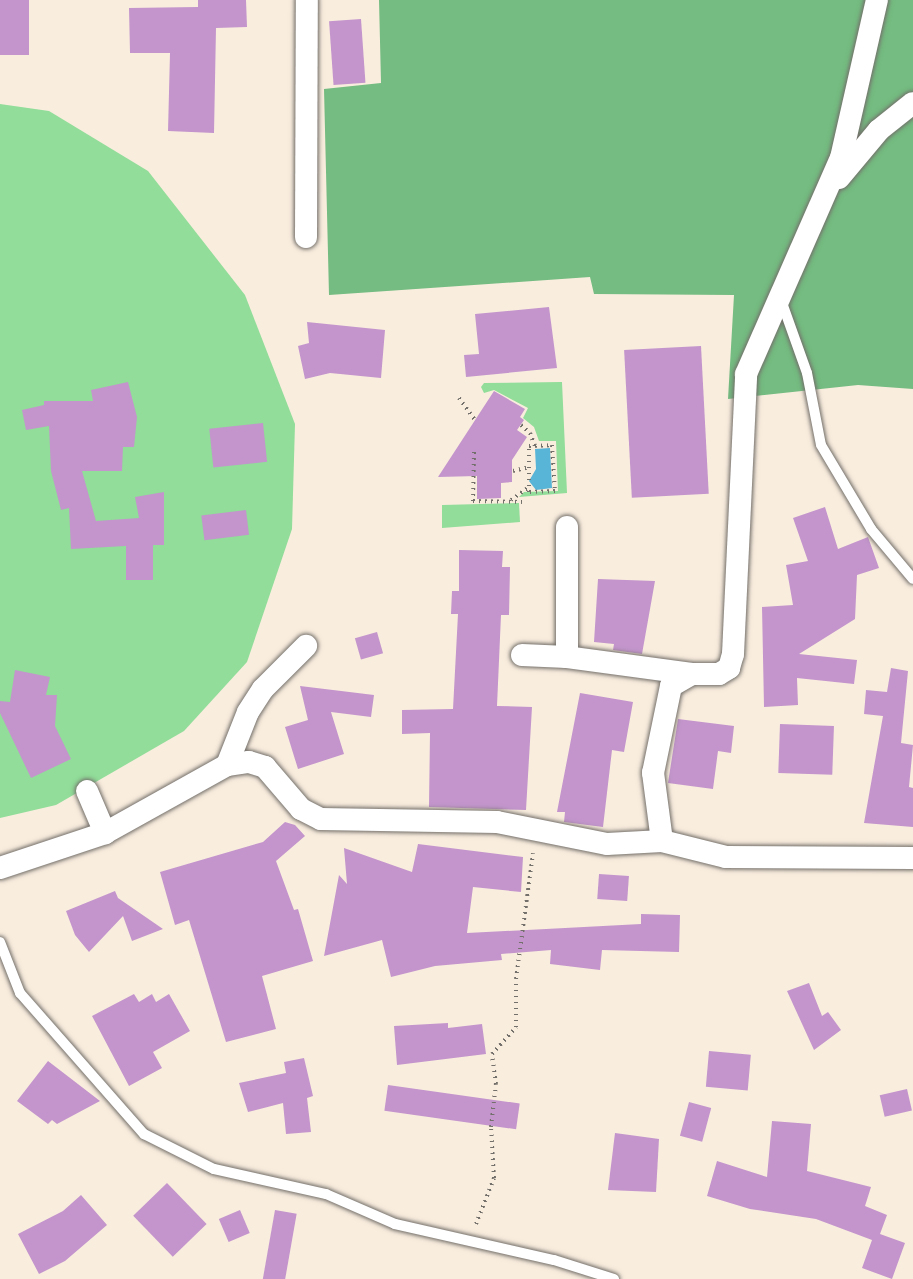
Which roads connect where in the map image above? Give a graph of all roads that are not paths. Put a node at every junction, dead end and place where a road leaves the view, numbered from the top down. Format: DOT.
graph roads {
  1 [pos="307,0"];
  2 [pos="877,0"];
  3 [pos="913,103"];
  4 [pos="827,192"];
  5 [pos="306,237"];
  6 [pos="781,300"];
  7 [pos="567,527"];
  8 [pos="913,579"];
  9 [pos="306,646"];
  10 [pos="522,655"];
  11 [pos="567,657"];
  12 [pos="692,674"];
  13 [pos="226,765"];
  14 [pos="87,791"];
  15 [pos="105,833"];
  16 [pos="662,841"];
  17 [pos="913,858"];
  18 [pos="0,868"];
  19 [pos="0,942"];
  20 [pos="614,1279"];
  1 -- 5 [label="street"];
  2 -- 4 [label="street"];
  3 -- 4 [label="street"];
  4 -- 6 [label="street"];
  6 -- 8 [label="lane"];
  6 -- 12 [label="street"];
  7 -- 11 [label="street"];
  9 -- 13 [label="street"];
  10 -- 11 [label="street"];
  11 -- 12 [label="street"];
  12 -- 16 [label="street"];
  13 -- 15 [label="street"];
  13 -- 16 [label="street"];
  14 -- 15 [label="street"];
  15 -- 18 [label="street"];
  16 -- 17 [label="street"];
  19 -- 20 [label="lane"];
}
